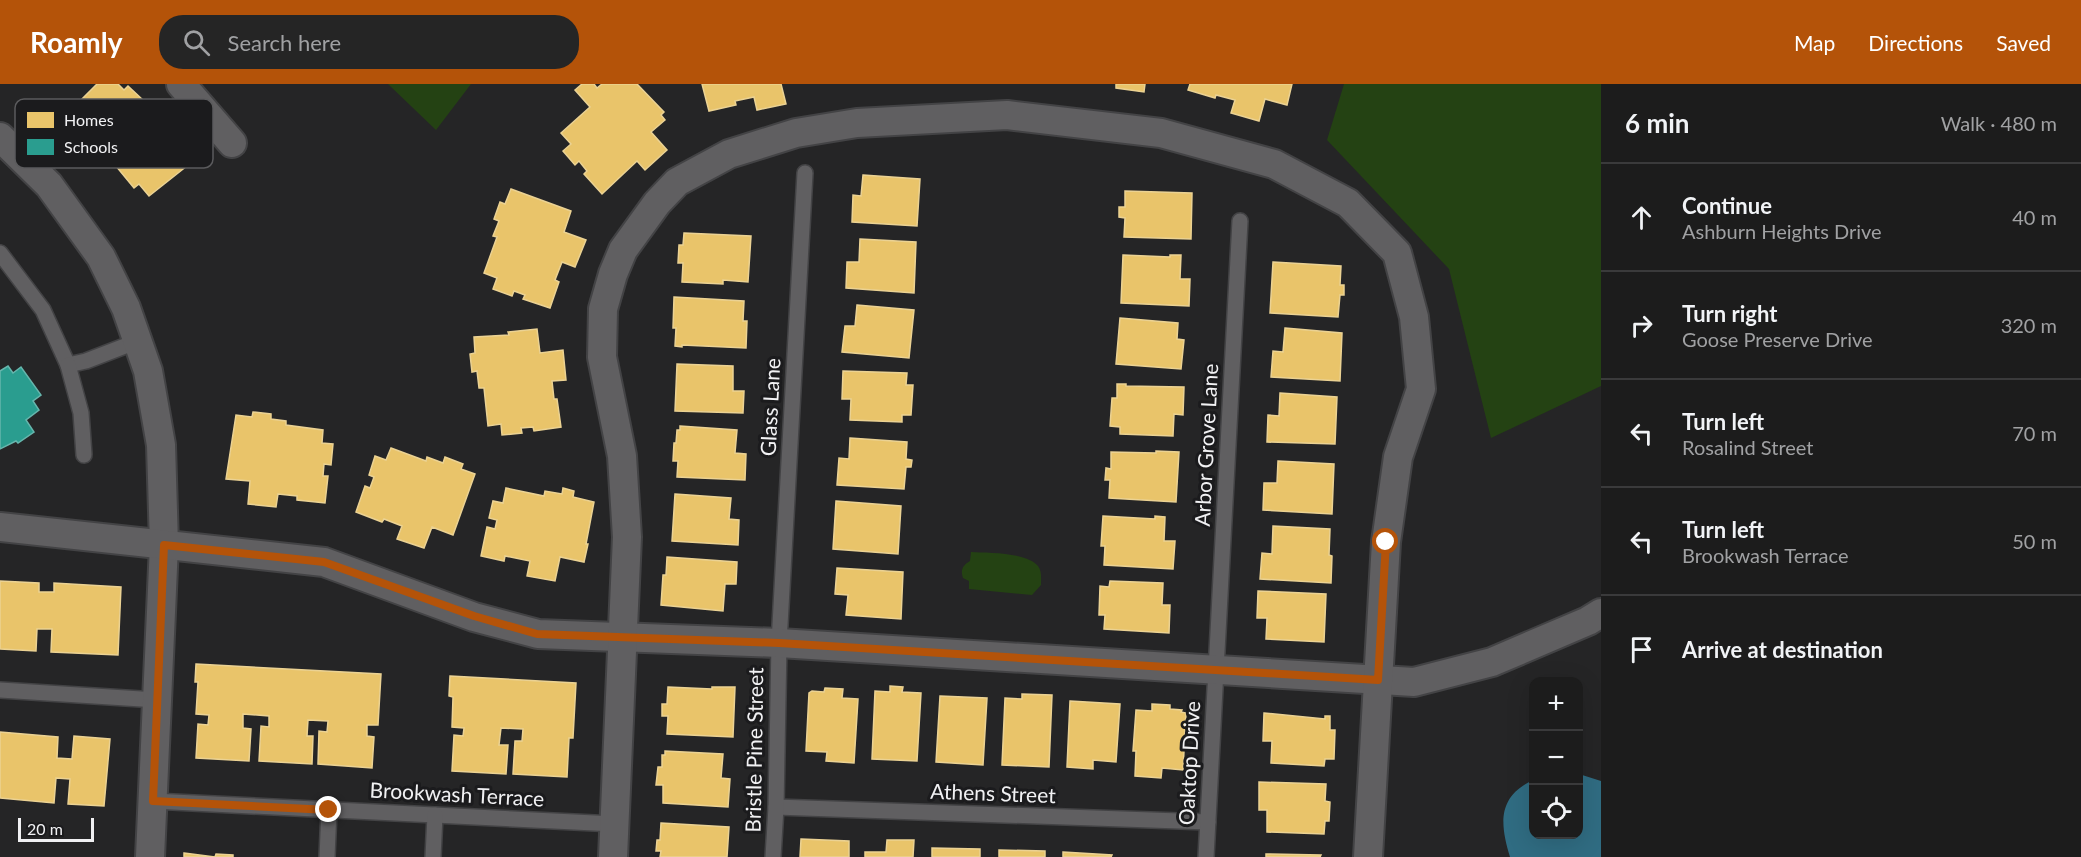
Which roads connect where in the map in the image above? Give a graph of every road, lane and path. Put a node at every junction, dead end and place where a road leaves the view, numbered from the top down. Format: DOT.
graph roads {
  1 [pos="181,84"];
  2 [pos="194,99"];
  3 [pos="213,121"];
  4 [pos="0,137"];
  5 [pos="232,143"];
  6 [pos="15,152"];
  7 [pos="32,168"];
  8 [pos="805,173"];
  9 [pos="1240,221"];
  10 [pos="0,253"];
  11 [pos="138,341"];
  12 [pos="69,365"];
  13 [pos="84,455"];
  14 [pos="0,527"];
  15 [pos="164,545"];
  16 [pos="1601,613"];
  17 [pos="624,639"];
  18 [pos="779,643"];
  19 [pos="1215,671"];
  20 [pos="1378,680"];
  21 [pos="0,690"];
  22 [pos="157,700"];
  23 [pos="153,801"];
  24 [pos="776,807"];
  25 [pos="329,810"];
  26 [pos="435,815"];
  27 [pos="1208,822"];
  28 [pos="615,824"];
  29 [pos="150,857"];
  30 [pos="327,857"];
  31 [pos="433,857"];
  32 [pos="613,857"];
  33 [pos="773,857"];
  34 [pos="1206,857"];
  35 [pos="1368,857"];
  1 -- 2 [label="street"];
  3 -- 5 [label="street"];
  4 -- 6 [label="street"];
  7 -- 11 [label="street"];
  8 -- 18 [label="lane, Glass Lane"];
  9 -- 19 [label="lane, Arbor Grove Lane"];
  10 -- 12 [label="lane"];
  11 -- 12 [label="lane"];
  11 -- 15 [label="street"];
  12 -- 13 [label="lane"];
  14 -- 15 [label="street"];
  15 -- 17 [label="street"];
  15 -- 22 [label="street"];
  16 -- 20 [label="street"];
  17 -- 18 [label="street"];
  17 -- 20 [label="street"];
  17 -- 28 [label="street"];
  18 -- 19 [label="street"];
  18 -- 24 [label="lane, Bristle Pine Street"];
  19 -- 20 [label="street"];
  19 -- 27 [label="lane, Oaktop Drive"];
  20 -- 35 [label="street"];
  21 -- 22 [label="lane"];
  22 -- 23 [label="street"];
  23 -- 25 [label="lane, Brookwash Terrace"];
  23 -- 29 [label="street"];
  24 -- 27 [label="lane, Athens Street"];
  24 -- 33 [label="lane, Bristle Pine Street"];
  25 -- 26 [label="lane, Brookwash Terrace"];
  25 -- 30 [label="lane"];
  26 -- 28 [label="lane, Brookwash Terrace"];
  26 -- 31 [label="lane"];
  27 -- 34 [label="lane, Oaktop Drive"];
  28 -- 32 [label="street"];
}
